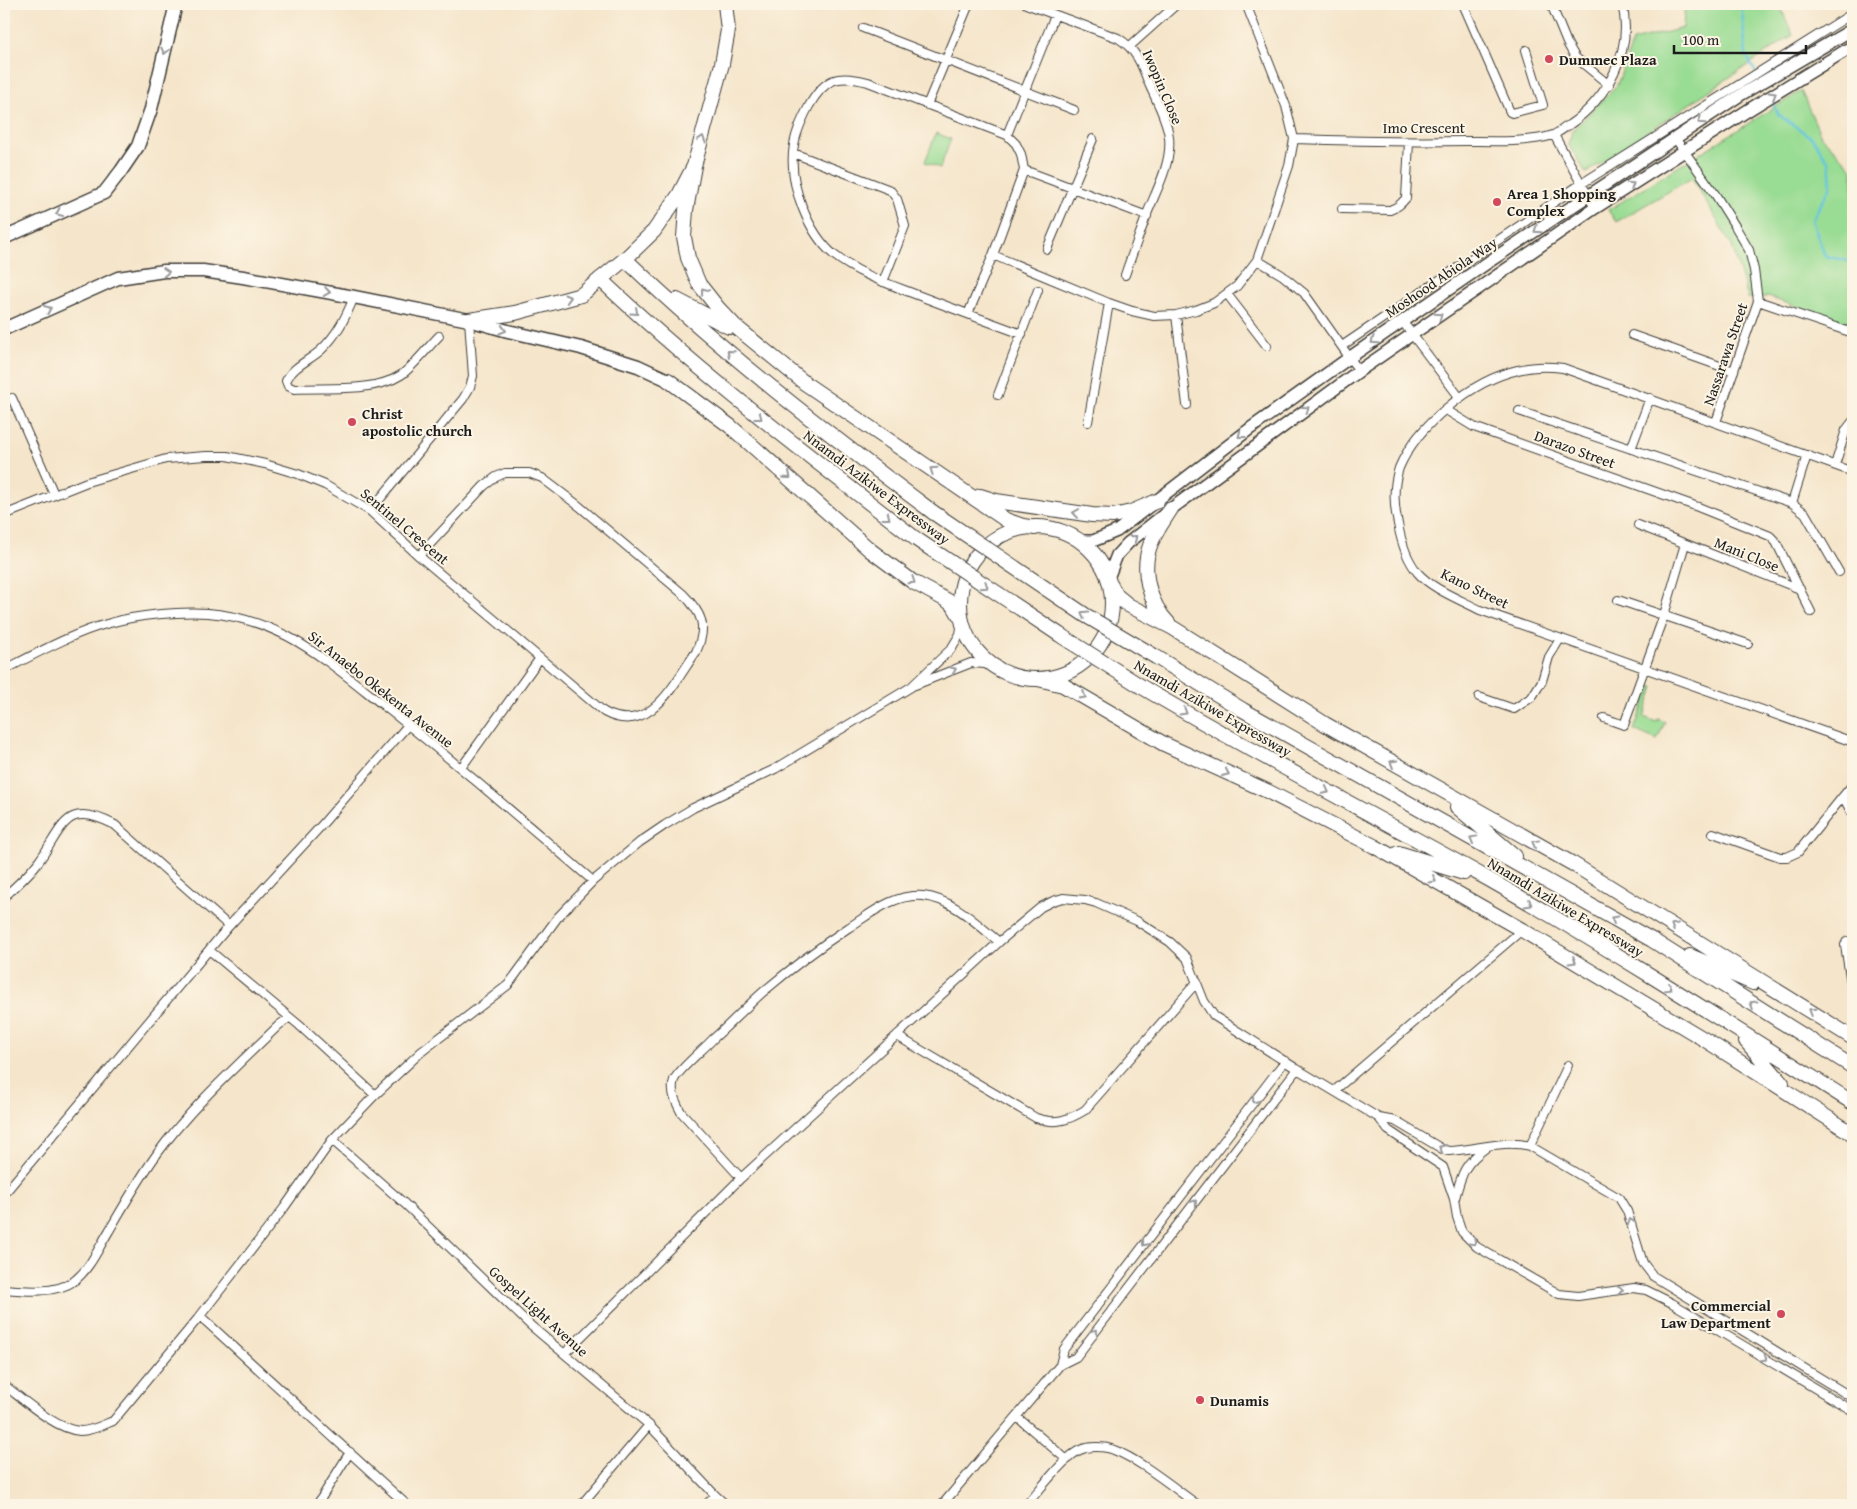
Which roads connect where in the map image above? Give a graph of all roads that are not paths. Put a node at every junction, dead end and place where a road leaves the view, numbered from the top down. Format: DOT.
graph roads {
  1 [pos="176,4"];
  2 [pos="725,4"];
  3 [pos="969,4"];
  4 [pos="1026,4"];
  5 [pos="1177,4"];
  6 [pos="1246,4"];
  7 [pos="1463,4"];
  8 [pos="1551,4"];
  9 [pos="1622,4"];
  10 [pos="1853,13"];
  11 [pos="1055,15"];
  12 [pos="864,28"];
  13 [pos="1853,29"];
  14 [pos="1130,46"];
  15 [pos="1853,46"];
  16 [pos="1526,50"];
  17 [pos="946,60"];
  18 [pos="1609,85"];
  19 [pos="1025,92"];
  20 [pos="928,105"];
  21 [pos="1074,110"];
  22 [pos="1007,135"];
  23 [pos="1554,135"];
  24 [pos="1675,138"];
  25 [pos="1093,139"];
  26 [pos="1294,139"];
  27 [pos="1409,142"];
  28 [pos="1683,151"];
  29 [pos="793,153"];
  30 [pos="694,166"];
  31 [pos="1024,170"];
  32 [pos="1581,184"];
  33 [pos="1072,187"];
  34 [pos="1588,196"];
  35 [pos="1595,208"];
  36 [pos="1342,209"];
  37 [pos="1147,216"];
  38 [pos="4,238"];
  39 [pos="1047,249"];
  40 [pos="993,255"];
  41 [pos="625,259"];
  42 [pos="1257,260"];
  43 [pos="1125,275"];
  44 [pos="600,279"];
  45 [pos="883,282"];
  46 [pos="655,288"];
  47 [pos="1038,290"];
  48 [pos="1227,294"];
  49 [pos="354,297"];
  50 [pos="1758,301"];
  51 [pos="1109,303"];
  52 [pos="968,314"];
  53 [pos="1176,315"];
  54 [pos="469,320"];
  55 [pos="1402,321"];
  56 [pos="4,329"];
  57 [pos="1853,332"];
  58 [pos="1022,334"];
  59 [pos="1412,334"];
  60 [pos="439,336"];
  61 [pos="1632,336"];
  62 [pos="750,339"];
  63 [pos="1267,346"];
  64 [pos="1342,346"];
  65 [pos="1349,358"];
  66 [pos="1359,371"];
  67 [pos="1734,371"];
  68 [pos="668,380"];
  69 [pos="998,395"];
  70 [pos="12,398"];
  71 [pos="1460,398"];
  72 [pos="1650,398"];
  73 [pos="1187,405"];
  74 [pos="1446,410"];
  75 [pos="1519,410"];
  76 [pos="1853,421"];
  77 [pos="1088,422"];
  78 [pos="1716,422"];
  79 [pos="1631,449"];
  80 [pos="1807,455"];
  81 [pos="1835,465"];
  82 [pos="1853,472"];
  83 [pos="964,490"];
  84 [pos="54,494"];
  85 [pos="1157,501"];
  86 [pos="1792,504"];
  87 [pos="1171,509"];
  88 [pos="370,511"];
  89 [pos="4,515"];
  90 [pos="1638,525"];
  91 [pos="1035,528"];
  92 [pos="1079,541"];
  93 [pos="1685,544"];
  94 [pos="419,556"];
  95 [pos="1839,572"];
  96 [pos="1109,581"];
  97 [pos="1800,589"];
  98 [pos="1618,600"];
  99 [pos="1811,612"];
  100 [pos="1664,615"];
  101 [pos="962,620"];
  102 [pos="1173,628"];
  103 [pos="1560,639"];
  104 [pos="1748,644"];
  105 [pos="540,658"];
  106 [pos="996,668"];
  107 [pos="1645,669"];
  108 [pos="4,670"];
  109 [pos="1038,679"];
  110 [pos="911,687"];
  111 [pos="1479,698"];
  112 [pos="1604,718"];
  113 [pos="408,725"];
  114 [pos="1853,742"];
  115 [pos="460,768"];
  116 [pos="1431,784"];
  117 [pos="1853,784"];
  118 [pos="1843,796"];
  119 [pos="1853,816"];
  120 [pos="1713,833"];
  121 [pos="1374,846"];
  122 [pos="1539,875"];
  123 [pos="593,881"];
  124 [pos="1490,881"];
  125 [pos="4,897"];
  126 [pos="229,926"];
  127 [pos="1522,930"];
  128 [pos="1652,940"];
  129 [pos="999,942"];
  130 [pos="1850,942"];
  131 [pos="209,950"];
  132 [pos="1197,982"];
  133 [pos="1853,996"];
  134 [pos="1795,1001"];
  135 [pos="289,1018"];
  136 [pos="1735,1029"];
  137 [pos="897,1036"];
  138 [pos="1853,1038"];
  139 [pos="1285,1062"];
  140 [pos="1568,1065"];
  141 [pos="1853,1067"];
  142 [pos="1297,1069"];
  143 [pos="1334,1091"];
  144 [pos="375,1095"];
  145 [pos="1793,1096"];
  146 [pos="1853,1103"];
  147 [pos="1379,1118"];
  148 [pos="1853,1134"];
  149 [pos="332,1140"];
  150 [pos="1489,1145"];
  151 [pos="1530,1146"];
  152 [pos="741,1178"];
  153 [pos="4,1194"];
  154 [pos="1454,1199"];
  155 [pos="1111,1288"];
  156 [pos="4,1289"];
  157 [pos="1122,1297"];
  158 [pos="200,1316"];
  159 [pos="565,1353"];
  160 [pos="1060,1364"];
  161 [pos="4,1385"];
  162 [pos="1853,1398"];
  163 [pos="1853,1411"];
  164 [pos="1017,1417"];
  165 [pos="649,1425"];
  166 [pos="350,1452"];
  167 [pos="1067,1460"];
  168 [pos="715,1495"];
  169 [pos="316,1505"];
  170 [pos="407,1505"];
  171 [pos="581,1505"];
  172 [pos="706,1505"];
  173 [pos="726,1505"];
  174 [pos="942,1505"];
  175 [pos="1026,1505"];
  176 [pos="1198,1505"];
  1 -- 38 [label="main road, one-way"];
  30 -- 2 [label="highway, one-way"];
  3 -- 17 [label="street"];
  4 -- 11 [label="street, Iwopin Close"];
  5 -- 14 [label="street"];
  6 -- 26 [label="street"];
  7 -- 16 [label="street"];
  8 -- 18 [label="street"];
  9 -- 18 [label="street, Imo Crescent"];
  10 -- 32 [label="street"];
  11 -- 14 [label="street, Iwopin Close"];
  11 -- 19 [label="street"];
  12 -- 17 [label="street"];
  13 -- 24 [label="main road, Moshood Abiola Way, one-way"];
  14 -- 37 [label="street, Iwopin Close"];
  28 -- 15 [label="main road, Moshood Abiola Way, one-way"];
  17 -- 19 [label="street"];
  17 -- 20 [label="street"];
  18 -- 23 [label="street, Imo Crescent"];
  19 -- 21 [label="street"];
  19 -- 22 [label="street"];
  20 -- 22 [label="street"];
  20 -- 29 [label="street"];
  22 -- 31 [label="street"];
  23 -- 27 [label="street, Imo Crescent"];
  23 -- 32 [label="street"];
  24 -- 28 [label="street, Nassarawa Street"];
  24 -- 34 [label="main road, Moshood Abiola Way"];
  25 -- 33 [label="street"];
  26 -- 27 [label="street, Imo Crescent"];
  26 -- 42 [label="street"];
  27 -- 36 [label="street"];
  35 -- 28 [label="main road, Moshood Abiola Way, one-way"];
  28 -- 50 [label="street, Nassarawa Street"];
  29 -- 45 [label="street"];
  29 -- 45 [label="street"];
  30 -- 41 [label="highway"];
  62 -- 30 [label="highway, one-way"];
  31 -- 33 [label="street"];
  31 -- 40 [label="street"];
  32 -- 34 [label="street"];
  32 -- 64 [label="street"];
  33 -- 37 [label="street"];
  33 -- 39 [label="street"];
  34 -- 35 [label="street"];
  34 -- 55 [label="main road, Moshood Abiola Way, one-way"];
  59 -- 35 [label="main road, Moshood Abiola Way, one-way"];
  37 -- 43 [label="street, Iwopin Close"];
  40 -- 51 [label="street"];
  40 -- 52 [label="street"];
  41 -- 44 [label="highway"];
  41 -- 46 [label="highway, Nnamdi Azikiwe Expressway"];
  42 -- 48 [label="street"];
  42 -- 64 [label="street"];
  54 -- 44 [label="highway, one-way"];
  44 -- 124 [label="highway, Nnamdi Azikiwe Expressway, one-way, bridge"];
  45 -- 52 [label="street"];
  46 -- 62 [label="highway"];
  122 -- 46 [label="highway, Nnamdi Azikiwe Expressway, one-way, bridge"];
  47 -- 58 [label="street"];
  48 -- 53 [label="street"];
  48 -- 63 [label="street"];
  49 -- 54 [label="main road"];
  56 -- 49 [label="main road, one-way"];
  49 -- 60 [label="street"];
  50 -- 57 [label="street"];
  50 -- 67 [label="street, Nassarawa Street"];
  51 -- 53 [label="street"];
  51 -- 77 [label="street"];
  52 -- 58 [label="street"];
  53 -- 73 [label="street"];
  54 -- 68 [label="main road, one-way"];
  54 -- 88 [label="street"];
  55 -- 59 [label="street"];
  55 -- 65 [label="main road, Moshood Abiola Way, one-way"];
  58 -- 69 [label="street"];
  59 -- 66 [label="main road, Moshood Abiola Way"];
  59 -- 71 [label="street"];
  61 -- 67 [label="street"];
  83 -- 62 [label="highway, one-way"];
  64 -- 65 [label="street"];
  65 -- 66 [label="street"];
  65 -- 85 [label="main road, Moshood Abiola Way, one-way"];
  87 -- 66 [label="main road, Moshood Abiola Way, one-way"];
  67 -- 78 [label="street, Nassarawa Street"];
  68 -- 101 [label="highway, one-way"];
  70 -- 84 [label="street"];
  71 -- 72 [label="street, Kano Street"];
  71 -- 74 [label="street, Kano Street"];
  72 -- 78 [label="street, Kano Street"];
  72 -- 79 [label="street"];
  74 -- 97 [label="street, Darazo Street"];
  74 -- 103 [label="street, Kano Street"];
  75 -- 79 [label="street"];
  76 -- 81 [label="street"];
  78 -- 80 [label="street, Kano Street"];
  79 -- 86 [label="street"];
  80 -- 81 [label="street, Kano Street"];
  80 -- 86 [label="street"];
  81 -- 82 [label="street, Kano Street"];
  85 -- 83 [label="highway, one-way"];
  83 -- 91 [label="highway"];
  84 -- 88 [label="street, Sentinel Crescent"];
  84 -- 89 [label="street, Sentinel Crescent"];
  85 -- 92 [label="main road, Moshood Abiola Way"];
  86 -- 95 [label="street"];
  96 -- 87 [label="main road, Moshood Abiola Way, one-way"];
  87 -- 102 [label="highway"];
  88 -- 94 [label="street, Sentinel Crescent"];
  90 -- 93 [label="street, Mani Close"];
  91 -- 92 [label="highway"];
  91 -- 101 [label="highway"];
  92 -- 96 [label="highway"];
  93 -- 97 [label="street, Mani Close"];
  93 -- 100 [label="street"];
  94 -- 105 [label="street, Sentinel Crescent"];
  94 -- 105 [label="street, Sentinel Crescent"];
  96 -- 102 [label="highway"];
  96 -- 109 [label="highway"];
  97 -- 99 [label="street, Darazo Street"];
  98 -- 100 [label="street"];
  100 -- 104 [label="street"];
  100 -- 107 [label="street"];
  101 -- 106 [label="highway"];
  101 -- 110 [label="street"];
  116 -- 102 [label="highway, one-way"];
  103 -- 107 [label="street, Kano Street"];
  103 -- 111 [label="street"];
  105 -- 115 [label="street"];
  106 -- 109 [label="highway"];
  110 -- 106 [label="street, one-way"];
  107 -- 112 [label="street"];
  107 -- 114 [label="street, Kano Street"];
  108 -- 113 [label="street, Sir Anaebo Okekenta Avenue"];
  109 -- 121 [label="highway, one-way"];
  110 -- 123 [label="street"];
  113 -- 115 [label="street, Sir Anaebo Okekenta Avenue"];
  113 -- 126 [label="street"];
  115 -- 123 [label="street, Sir Anaebo Okekenta Avenue"];
  116 -- 122 [label="highway"];
  134 -- 116 [label="highway, one-way"];
  117 -- 118 [label="street"];
  118 -- 119 [label="street"];
  118 -- 120 [label="street"];
  121 -- 124 [label="highway"];
  121 -- 127 [label="highway, one-way"];
  128 -- 122 [label="highway, Nnamdi Azikiwe Expressway, one-way"];
  123 -- 144 [label="street"];
  124 -- 136 [label="highway, Nnamdi Azikiwe Expressway, one-way"];
  125 -- 126 [label="street"];
  126 -- 131 [label="street"];
  127 -- 143 [label="street"];
  127 -- 145 [label="highway, one-way"];
  128 -- 134 [label="highway"];
  141 -- 128 [label="highway, Nnamdi Azikiwe Expressway, one-way"];
  129 -- 132 [label="street"];
  129 -- 137 [label="street"];
  129 -- 152 [label="street"];
  130 -- 133 [label="street"];
  131 -- 135 [label="street"];
  131 -- 153 [label="street"];
  132 -- 137 [label="street"];
  132 -- 139 [label="street"];
  138 -- 134 [label="highway, one-way"];
  135 -- 144 [label="street"];
  135 -- 156 [label="street"];
  136 -- 145 [label="highway"];
  136 -- 146 [label="highway, Nnamdi Azikiwe Expressway"];
  137 -- 152 [label="street"];
  139 -- 142 [label="street"];
  139 -- 155 [label="street, one-way"];
  140 -- 151 [label="street"];
  142 -- 143 [label="street"];
  157 -- 142 [label="street, one-way"];
  143 -- 147 [label="street"];
  144 -- 149 [label="street"];
  145 -- 148 [label="highway"];
  150 -- 147 [label="street, one-way"];
  147 -- 154 [label="street"];
  149 -- 158 [label="street"];
  149 -- 159 [label="street, Gospel Light Avenue"];
  150 -- 151 [label="street"];
  150 -- 154 [label="street"];
  162 -- 151 [label="street, one-way"];
  152 -- 159 [label="street"];
  154 -- 163 [label="street, one-way"];
  155 -- 157 [label="street"];
  155 -- 160 [label="street"];
  160 -- 157 [label="street, one-way"];
  158 -- 161 [label="street"];
  158 -- 166 [label="street"];
  159 -- 165 [label="street, Gospel Light Avenue"];
  160 -- 164 [label="street"];
  164 -- 167 [label="street"];
  164 -- 174 [label="street"];
  165 -- 168 [label="street, Gospel Light Avenue"];
  165 -- 171 [label="street"];
  166 -- 169 [label="street"];
  166 -- 170 [label="street"];
  167 -- 175 [label="street"];
  167 -- 176 [label="street"];
  168 -- 172 [label="street"];
  168 -- 173 [label="street, Gospel Light Avenue"];
}
